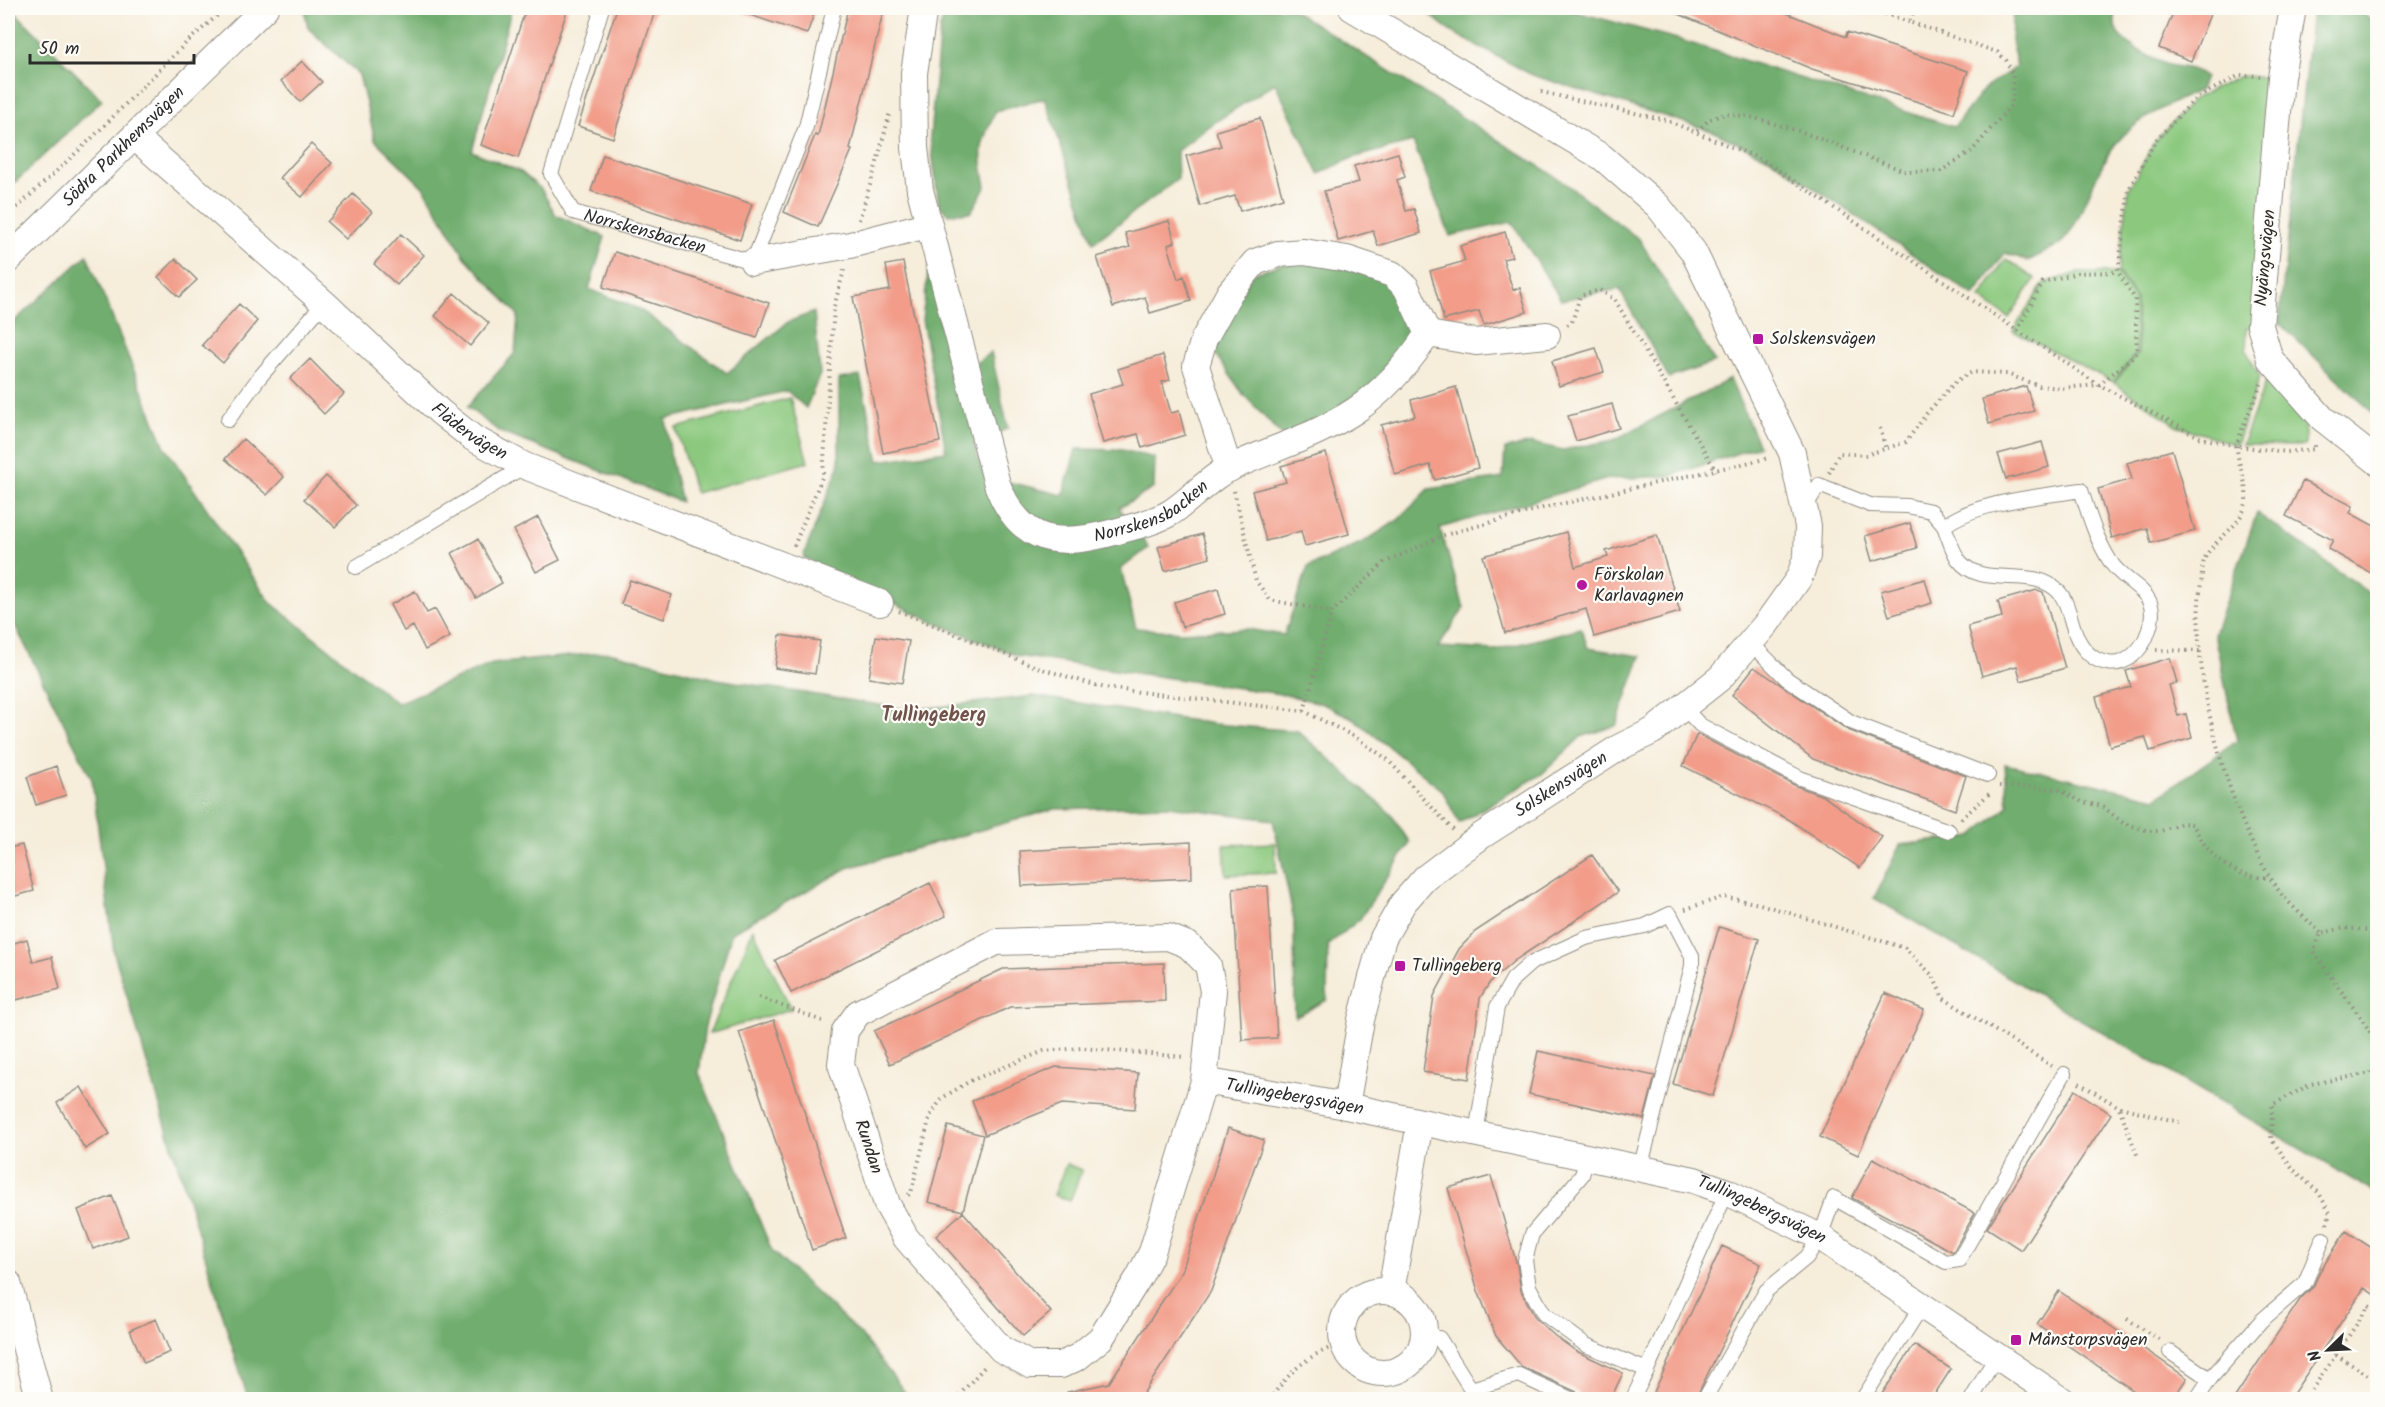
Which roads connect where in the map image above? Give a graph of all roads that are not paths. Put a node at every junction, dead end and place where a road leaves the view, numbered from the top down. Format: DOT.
graph roads {
  1 [pos="265,8"];
  2 [pos="602,8"];
  3 [pos="834,8"];
  4 [pos="924,8"];
  5 [pos="1352,8"];
  6 [pos="2293,8"];
  7 [pos="135,137"];
  8 [pos="927,225"];
  9 [pos="8,260"];
  10 [pos="753,262"];
  11 [pos="324,303"];
  12 [pos="1428,334"];
  13 [pos="1547,334"];
  14 [pos="228,420"];
  15 [pos="2378,462"];
  16 [pos="525,466"];
  17 [pos="1229,469"];
  18 [pos="1805,507"];
  19 [pos="1944,526"];
  20 [pos="356,567"];
  21 [pos="880,603"];
  22 [pos="1750,642"];
  23 [pos="1682,706"];
  24 [pos="1988,775"];
  25 [pos="1949,831"];
  26 [pos="1205,1070"];
  27 [pos="2064,1074"];
  28 [pos="1346,1106"];
  29 [pos="1420,1122"];
  30 [pos="1476,1133"];
  31 [pos="1587,1158"];
  32 [pos="1640,1169"];
  33 [pos="1727,1192"];
  34 [pos="1820,1237"];
  35 [pos="2323,1239"];
  36 [pos="8,1282"];
  37 [pos="1391,1292"];
  38 [pos="1922,1306"];
  39 [pos="1424,1335"];
  40 [pos="2170,1352"];
  41 [pos="1997,1355"];
  42 [pos="1647,1370"];
  43 [pos="2210,1379"];
  44 [pos="40,1400"];
  45 [pos="1573,1400"];
  46 [pos="1632,1400"];
  47 [pos="1704,1400"];
  48 [pos="1862,1400"];
  49 [pos="1971,1400"];
  50 [pos="2062,1400"];
  51 [pos="2196,1400"];
  1 -- 7 [label="street, Södra Parkhemsvägen"];
  2 -- 10 [label="lane, Norrskensbacken"];
  3 -- 10 [label="lane"];
  4 -- 8 [label="street, Norrskensbacken"];
  5 -- 18 [label="street, Solskensvägen"];
  6 -- 15 [label="street, Nyängsvägen"];
  7 -- 9 [label="street, Södra Parkhemsvägen"];
  7 -- 11 [label="street, Flädervägen"];
  8 -- 10 [label="street, Norrskensbacken"];
  8 -- 17 [label="street, Norrskensbacken"];
  11 -- 14 [label="lane"];
  11 -- 16 [label="street, Flädervägen"];
  12 -- 13 [label="street"];
  12 -- 17 [label="street, Norrskensbacken"];
  12 -- 17 [label="street"];
  16 -- 20 [label="lane"];
  16 -- 21 [label="street, Flädervägen"];
  18 -- 19 [label="lane"];
  18 -- 22 [label="street, Solskensvägen"];
  19 -- 19 [label="lane"];
  22 -- 23 [label="street, Solskensvägen"];
  22 -- 24 [label="lane"];
  23 -- 25 [label="lane"];
  23 -- 28 [label="street, Solskensvägen"];
  26 -- 26 [label="street, Rundan"];
  26 -- 28 [label="street, Tullingebergsvägen"];
  27 -- 34 [label="lane"];
  28 -- 29 [label="street, Tullingebergsvägen"];
  29 -- 30 [label="street, Tullingebergsvägen"];
  29 -- 37 [label="street"];
  30 -- 31 [label="street, Tullingebergsvägen"];
  30 -- 32 [label="lane"];
  31 -- 32 [label="street, Tullingebergsvägen"];
  31 -- 42 [label="lane"];
  32 -- 33 [label="street, Tullingebergsvägen"];
  33 -- 34 [label="street, Tullingebergsvägen"];
  33 -- 42 [label="lane"];
  34 -- 38 [label="street, Tullingebergsvägen"];
  34 -- 47 [label="lane"];
  35 -- 43 [label="lane"];
  36 -- 44 [label="street"];
  37 -- 39 [label="street"];
  37 -- 39 [label="street"];
  38 -- 41 [label="street, Tullingebergsvägen"];
  38 -- 48 [label="lane"];
  39 -- 45 [label="lane"];
  40 -- 43 [label="lane"];
  41 -- 49 [label="lane"];
  41 -- 50 [label="street, Tullingebergsvägen"];
  42 -- 46 [label="lane"];
  43 -- 51 [label="lane"];
}
